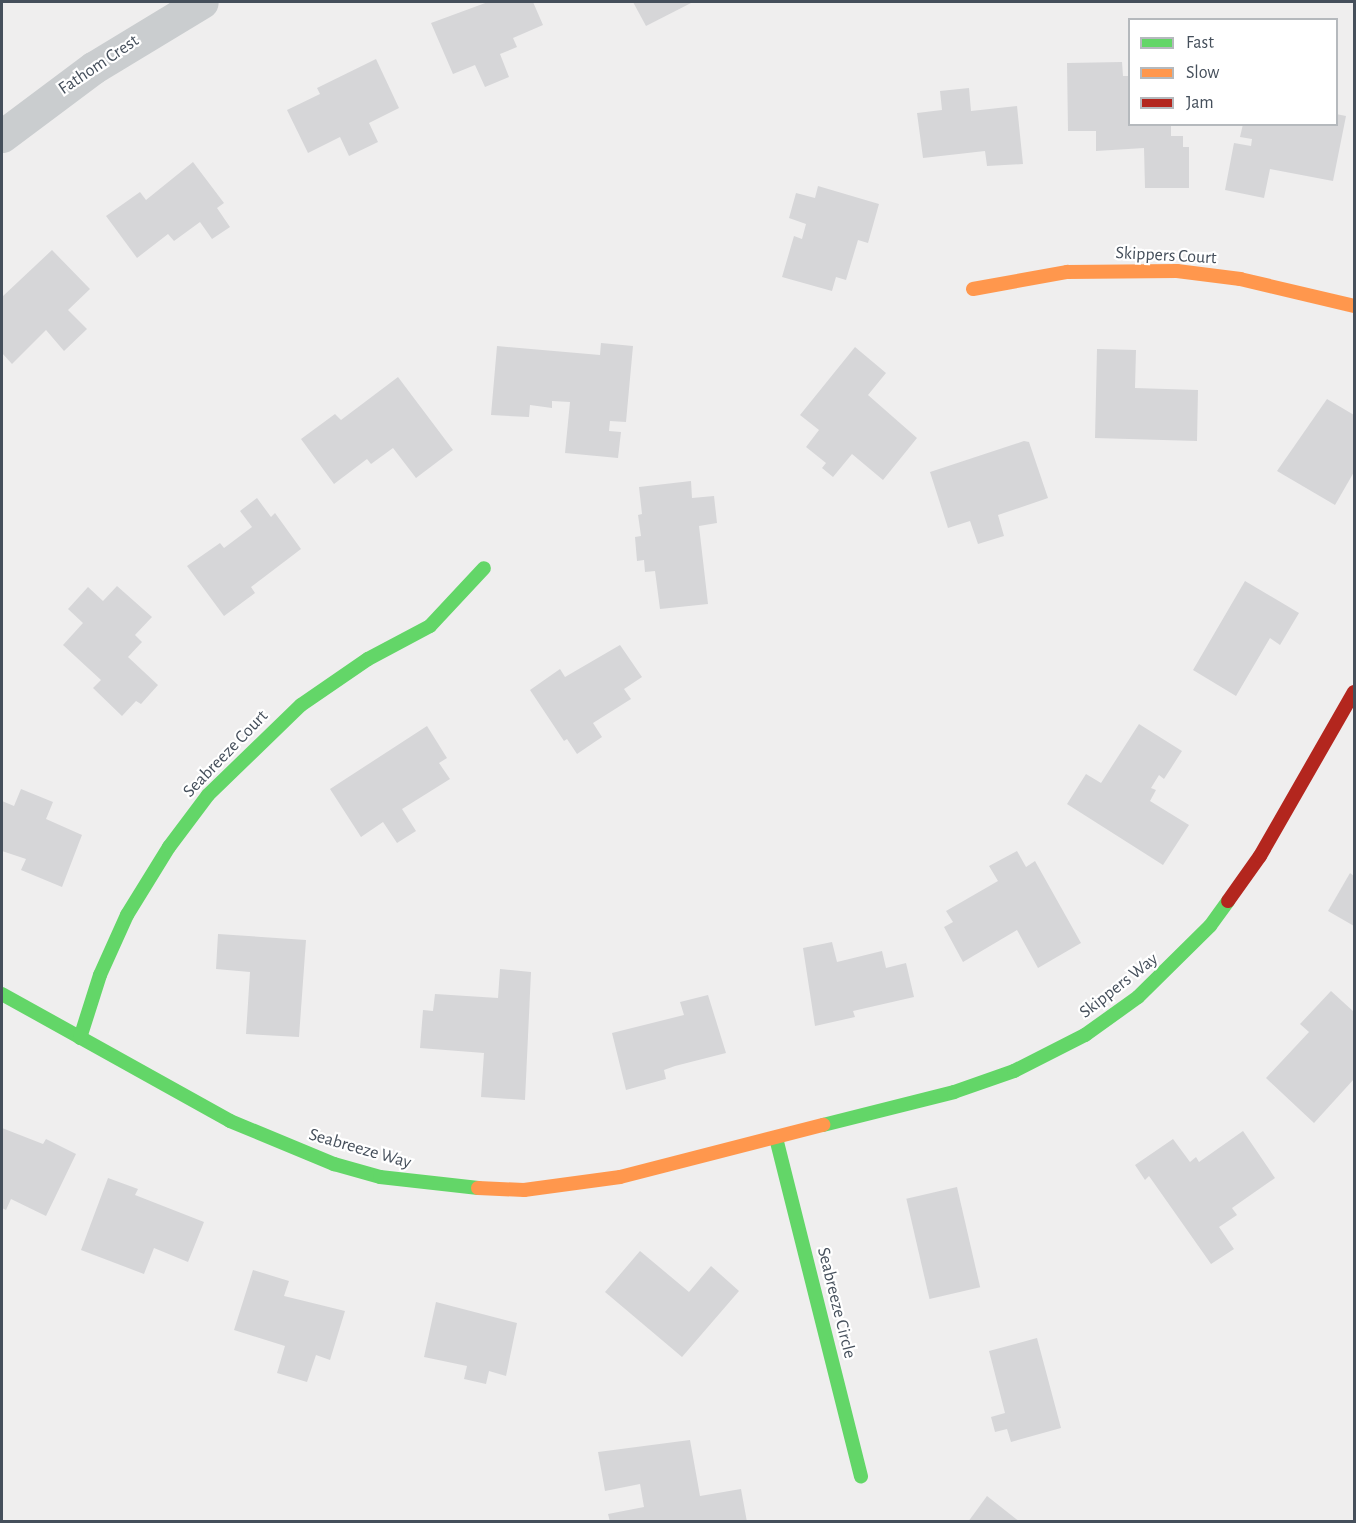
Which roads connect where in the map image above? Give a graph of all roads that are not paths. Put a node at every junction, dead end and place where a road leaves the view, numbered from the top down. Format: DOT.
graph roads {
  1 [pos="202,2"];
  2 [pos="2,136"];
  3 [pos="973,289"];
  4 [pos="1354,306"];
  5 [pos="484,568"];
  6 [pos="1354,692"];
  7 [pos="2,994"];
  8 [pos="80,1038"];
  9 [pos="776,1138"];
  10 [pos="861,1476"];
  1 -- 2 [label="street, Fathom Crest"];
  3 -- 4 [label="street, Skippers Court"];
  5 -- 8 [label="street, Seabreeze Court"];
  6 -- 9 [label="street, Skippers Way"];
  7 -- 8 [label="street, Seabreeze Way"];
  8 -- 9 [label="street, Seabreeze Way"];
  9 -- 10 [label="street, Seabreeze Circle"];
}
